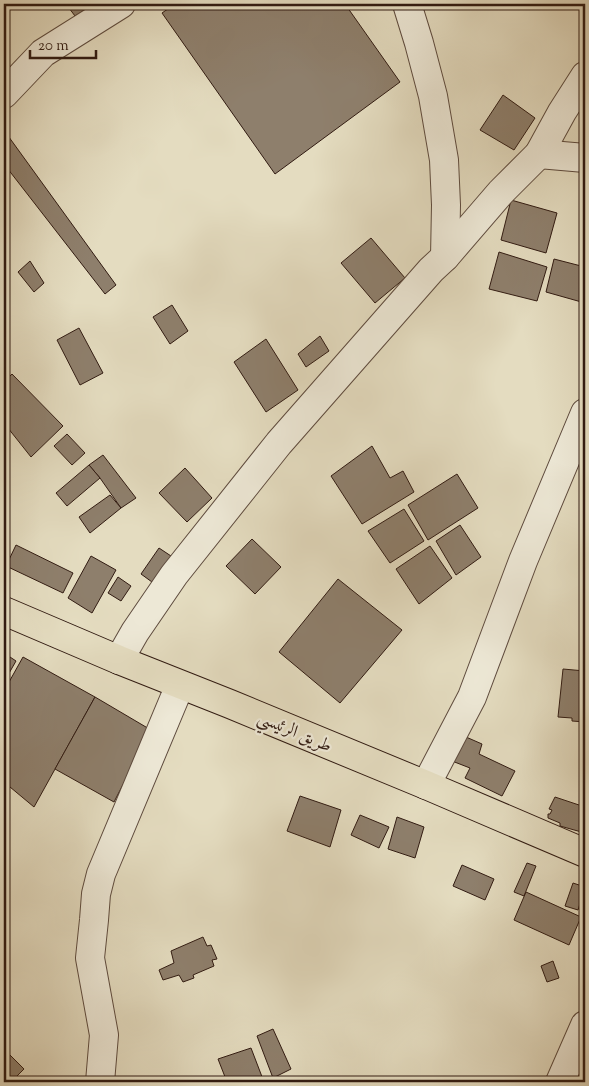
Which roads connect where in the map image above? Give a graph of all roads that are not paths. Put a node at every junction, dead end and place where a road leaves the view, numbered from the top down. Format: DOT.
graph roads {
  1 [pos="121,4"];
  2 [pos="407,4"];
  3 [pos="585,76"];
  4 [pos="4,94"];
  5 [pos="539,154"];
  6 [pos="585,158"];
  7 [pos="444,257"];
  8 [pos="585,413"];
  9 [pos="4,611"];
  10 [pos="119,660"];
  11 [pos="180,685"];
  12 [pos="426,785"];
  13 [pos="585,854"];
  14 [pos="585,1025"];
  15 [pos="100,1082"];
  16 [pos="560,1082"];
  1 -- 4 [label="street"];
  2 -- 7 [label="street"];
  3 -- 5 [label="street"];
  5 -- 6 [label="street"];
  5 -- 7 [label="street"];
  7 -- 10 [label="street"];
  8 -- 12 [label="street"];
  9 -- 10 [label="main road, طريق الرئيسي"];
  10 -- 11 [label="main road, طريق الرئيسي"];
  11 -- 12 [label="main road, طريق الرئيسي"];
  11 -- 15 [label="street"];
  12 -- 13 [label="main road, طريق الرئيسي"];
  14 -- 16 [label="street"];
}
